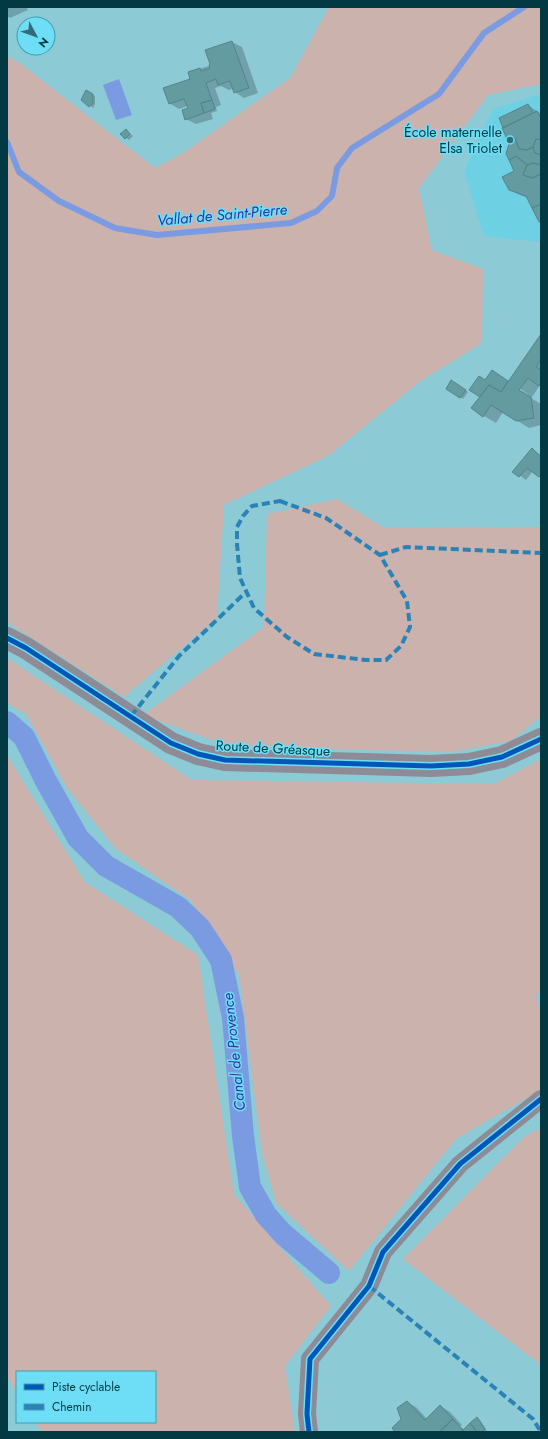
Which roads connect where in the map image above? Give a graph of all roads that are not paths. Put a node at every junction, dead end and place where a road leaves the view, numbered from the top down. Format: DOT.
graph roads {
  1 [pos="7,638"];
  2 [pos="541,739"];
  3 [pos="541,1099"];
  4 [pos="309,1432"];
  1 -- 2 [label="street, Route de Gréasque"];
  3 -- 4 [label="street"];
}
